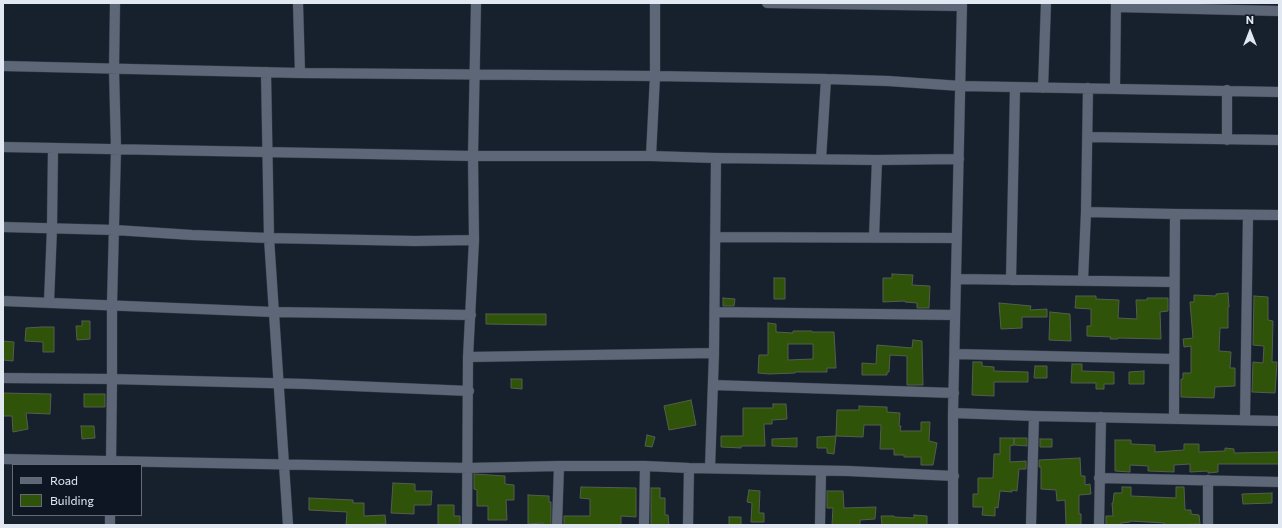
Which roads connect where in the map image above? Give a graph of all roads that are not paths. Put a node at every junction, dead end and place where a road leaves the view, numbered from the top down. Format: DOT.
graph roads {
  1 [pos="115,3"];
  2 [pos="298,3"];
  3 [pos="476,3"];
  4 [pos="655,3"];
  5 [pos="767,3"];
  6 [pos="1046,3"];
  7 [pos="825,4"];
  8 [pos="962,5"];
  9 [pos="1116,5"];
  10 [pos="1179,6"];
  11 [pos="1250,7"];
  12 [pos="1279,11"];
  13 [pos="3,66"];
  14 [pos="114,70"];
  15 [pos="266,72"];
  16 [pos="300,73"];
  17 [pos="475,74"];
  18 [pos="655,76"];
  19 [pos="826,79"];
  20 [pos="961,86"];
  21 [pos="1015,87"];
  22 [pos="1043,88"];
  23 [pos="1088,88"];
  24 [pos="1115,88"];
  25 [pos="1227,90"];
  26 [pos="1279,92"];
  27 [pos="1088,137"];
  28 [pos="1227,140"];
  29 [pos="1279,140"];
  30 [pos="3,146"];
  31 [pos="53,148"];
  32 [pos="116,149"];
  33 [pos="268,152"];
  34 [pos="473,156"];
  35 [pos="651,156"];
  36 [pos="716,158"];
  37 [pos="821,159"];
  38 [pos="959,159"];
  39 [pos="877,160"];
  40 [pos="1086,212"];
  41 [pos="1175,214"];
  42 [pos="1248,215"];
  43 [pos="1279,215"];
  44 [pos="3,227"];
  45 [pos="52,228"];
  46 [pos="115,230"];
  47 [pos="715,237"];
  48 [pos="874,237"];
  49 [pos="269,238"];
  50 [pos="957,238"];
  51 [pos="474,240"];
  52 [pos="956,279"];
  53 [pos="1010,280"];
  54 [pos="1083,280"];
  55 [pos="1174,282"];
  56 [pos="3,301"];
  57 [pos="49,302"];
  58 [pos="112,304"];
  59 [pos="273,312"];
  60 [pos="715,312"];
  61 [pos="471,315"];
  62 [pos="955,315"];
  63 [pos="714,353"];
  64 [pos="955,354"];
  65 [pos="468,357"];
  66 [pos="1174,359"];
  67 [pos="3,378"];
  68 [pos="112,379"];
  69 [pos="279,384"];
  70 [pos="713,385"];
  71 [pos="469,392"];
  72 [pos="954,393"];
  73 [pos="953,413"];
  74 [pos="1034,416"];
  75 [pos="1101,417"];
  76 [pos="1174,418"];
  77 [pos="1245,420"];
  78 [pos="1279,420"];
  79 [pos="3,459"];
  80 [pos="111,463"];
  81 [pos="284,465"];
  82 [pos="559,466"];
  83 [pos="645,466"];
  84 [pos="468,468"];
  85 [pos="689,468"];
  86 [pos="710,468"];
  87 [pos="821,470"];
  88 [pos="954,476"];
  89 [pos="1099,478"];
  90 [pos="1208,480"];
  91 [pos="1279,482"];
  92 [pos="288,525"];
  93 [pos="467,525"];
  94 [pos="557,525"];
  95 [pos="644,525"];
  96 [pos="688,525"];
  97 [pos="820,525"];
  98 [pos="953,525"];
  99 [pos="1031,525"];
  100 [pos="1099,525"];
  101 [pos="1208,525"];
  1 -- 14 [label="street"];
  2 -- 16 [label="street"];
  3 -- 17 [label="street"];
  4 -- 18 [label="street"];
  5 -- 7 [label="street"];
  6 -- 22 [label="street"];
  7 -- 8 [label="street"];
  8 -- 20 [label="street"];
  9 -- 10 [label="street"];
  9 -- 24 [label="street"];
  10 -- 11 [label="street"];
  11 -- 12 [label="street"];
  13 -- 14 [label="street"];
  14 -- 15 [label="street"];
  14 -- 32 [label="street"];
  15 -- 16 [label="street"];
  15 -- 33 [label="street"];
  16 -- 17 [label="street"];
  17 -- 18 [label="street"];
  17 -- 34 [label="street"];
  18 -- 19 [label="street"];
  18 -- 35 [label="street"];
  19 -- 20 [label="street"];
  19 -- 37 [label="street"];
  20 -- 21 [label="street"];
  20 -- 38 [label="street"];
  21 -- 22 [label="street"];
  21 -- 53 [label="street"];
  22 -- 23 [label="street"];
  23 -- 24 [label="street"];
  23 -- 27 [label="street"];
  24 -- 25 [label="street"];
  25 -- 26 [label="street"];
  25 -- 28 [label="street"];
  27 -- 28 [label="street"];
  27 -- 40 [label="street"];
  28 -- 29 [label="street"];
  30 -- 31 [label="street"];
  31 -- 32 [label="street"];
  31 -- 45 [label="street"];
  32 -- 33 [label="street"];
  32 -- 46 [label="street"];
  33 -- 34 [label="street"];
  33 -- 49 [label="street"];
  34 -- 35 [label="street"];
  34 -- 51 [label="street"];
  35 -- 36 [label="street"];
  36 -- 37 [label="street"];
  36 -- 47 [label="street"];
  37 -- 39 [label="street"];
  38 -- 39 [label="street"];
  38 -- 50 [label="street"];
  39 -- 48 [label="street"];
  40 -- 41 [label="street"];
  40 -- 54 [label="street"];
  41 -- 42 [label="street"];
  41 -- 55 [label="street"];
  42 -- 43 [label="street"];
  42 -- 77 [label="street"];
  44 -- 45 [label="street"];
  45 -- 46 [label="street"];
  45 -- 57 [label="street"];
  46 -- 49 [label="street"];
  46 -- 58 [label="street"];
  47 -- 48 [label="street"];
  47 -- 60 [label="street"];
  48 -- 50 [label="street"];
  49 -- 51 [label="street"];
  49 -- 59 [label="street"];
  50 -- 52 [label="street"];
  51 -- 61 [label="street"];
  52 -- 53 [label="street"];
  52 -- 62 [label="street"];
  53 -- 54 [label="street"];
  54 -- 55 [label="street"];
  55 -- 66 [label="street"];
  56 -- 57 [label="street"];
  57 -- 58 [label="street"];
  58 -- 59 [label="street"];
  58 -- 68 [label="street"];
  59 -- 61 [label="street"];
  59 -- 69 [label="street"];
  60 -- 62 [label="street"];
  60 -- 63 [label="street"];
  61 -- 65 [label="street"];
  62 -- 64 [label="street"];
  63 -- 65 [label="street"];
  63 -- 70 [label="street"];
  64 -- 66 [label="street"];
  64 -- 72 [label="street"];
  65 -- 71 [label="street"];
  66 -- 76 [label="street"];
  67 -- 68 [label="street"];
  68 -- 69 [label="street"];
  68 -- 80 [label="street"];
  69 -- 71 [label="street"];
  69 -- 81 [label="street"];
  70 -- 72 [label="street"];
  70 -- 86 [label="street"];
  71 -- 84 [label="street"];
  72 -- 73 [label="street"];
  73 -- 74 [label="street"];
  73 -- 88 [label="street"];
  74 -- 75 [label="street"];
  74 -- 99 [label="street"];
  75 -- 76 [label="street"];
  75 -- 89 [label="street"];
  76 -- 77 [label="street"];
  77 -- 78 [label="street"];
  79 -- 80 [label="street"];
  80 -- 81 [label="street"];
  81 -- 84 [label="street"];
  81 -- 92 [label="street"];
  82 -- 83 [label="street"];
  82 -- 84 [label="street"];
  82 -- 94 [label="street"];
  83 -- 85 [label="street"];
  83 -- 95 [label="street"];
  84 -- 93 [label="street"];
  85 -- 86 [label="street"];
  85 -- 96 [label="street"];
  86 -- 87 [label="street"];
  87 -- 88 [label="street"];
  87 -- 97 [label="street"];
  88 -- 98 [label="street"];
  89 -- 90 [label="street"];
  89 -- 100 [label="street"];
  90 -- 91 [label="street"];
  90 -- 101 [label="street"];
}
